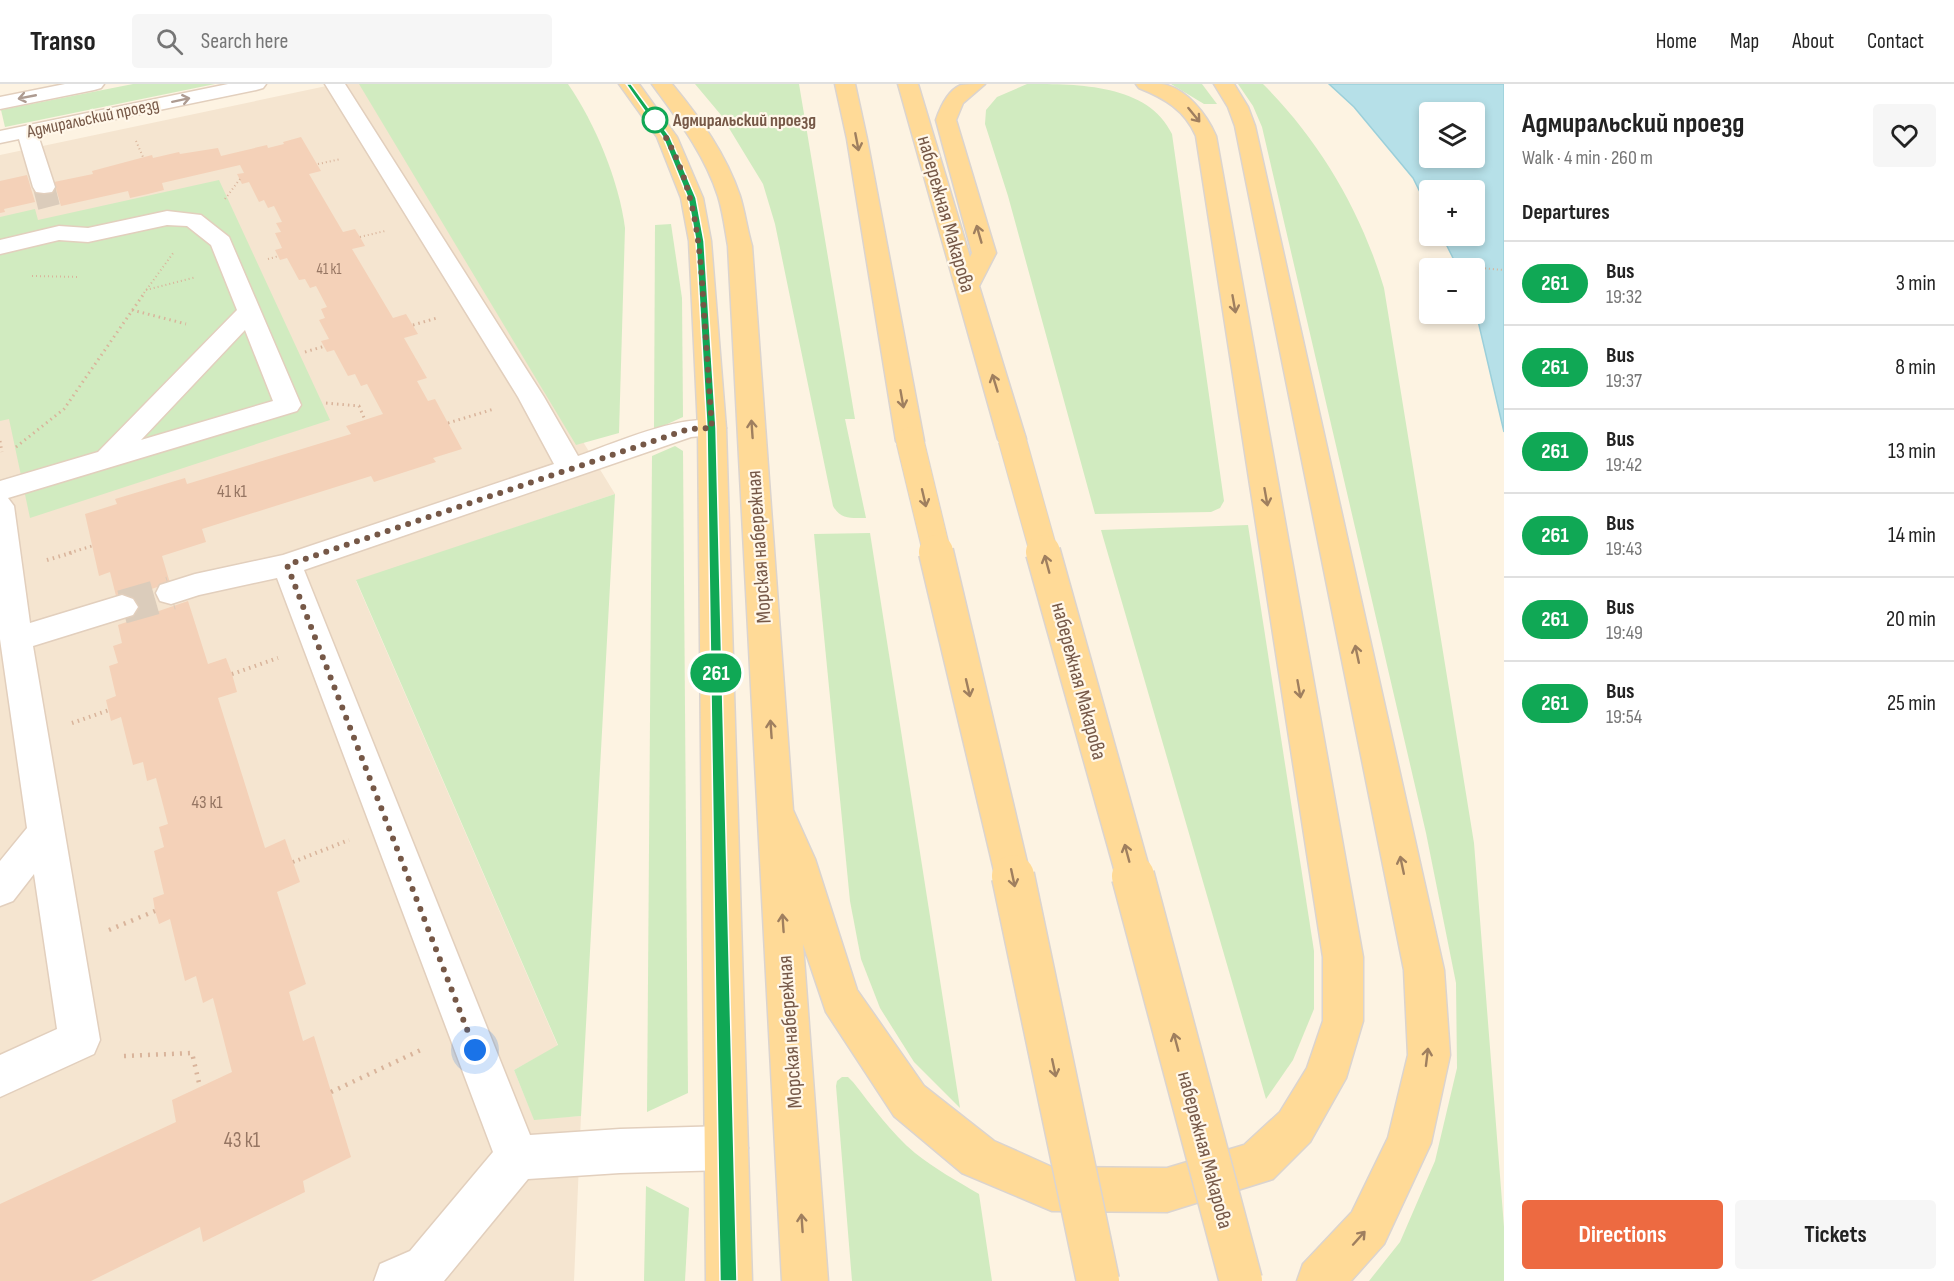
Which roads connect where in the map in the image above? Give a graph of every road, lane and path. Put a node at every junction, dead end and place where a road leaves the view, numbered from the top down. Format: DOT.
graph roads {
  1 [pos="94,84"];
  2 [pos="256,84"];
  3 [pos="335,84"];
  4 [pos="629,84"];
  5 [pos="662,84"];
  6 [pos="845,84"];
  7 [pos="908,84"];
  8 [pos="975,84"];
  9 [pos="1146,84"];
  10 [pos="1224,84"];
  11 [pos="0,103"];
  12 [pos="27,132"];
  13 [pos="0,137"];
  14 [pos="44,187"];
  15 [pos="200,225"];
  16 [pos="0,247"];
  17 [pos="232,268"];
  18 [pos="1485,268"];
  19 [pos="1504,270"];
  20 [pos="23,276"];
  21 [pos="79,277"];
  22 [pos="967,287"];
  23 [pos="145,290"];
  24 [pos="132,310"];
  25 [pos="249,311"];
  26 [pos="226,335"];
  27 [pos="531,397"];
  28 [pos="326,403"];
  29 [pos="365,420"];
  30 [pos="448,423"];
  31 [pos="712,428"];
  32 [pos="12,450"];
  33 [pos="109,457"];
  34 [pos="571,469"];
  35 [pos="0,491"];
  36 [pos="0,506"];
  37 [pos="287,565"];
  38 [pos="171,593"];
  39 [pos="122,607"];
  40 [pos="16,639"];
  41 [pos="318,643"];
  42 [pos="232,674"];
  43 [pos="777,813"];
  44 [pos="388,823"];
  45 [pos="46,832"];
  46 [pos="293,862"];
  47 [pos="0,889"];
  48 [pos="466,1028"];
  49 [pos="124,1056"];
  50 [pos="0,1076"];
  51 [pos="201,1087"];
  52 [pos="331,1092"];
  53 [pos="726,1148"];
  54 [pos="517,1158"];
  55 [pos="397,1281"];
  56 [pos="729,1281"];
  57 [pos="805,1281"];
  58 [pos="1098,1281"];
  59 [pos="1241,1281"];
  60 [pos="1320,1281"];
  1 -- 11 [label="street, Адмиральский проезд, one-way"];
  12 -- 2 [label="street, Адмиральский проезд, one-way"];
  3 -- 27 [label="street"];
  4 -- 31 [label="main road, Морская набережная"];
  43 -- 5 [label="main road, Морская набережная, one-way"];
  6 -- 58 [label="main road, one-way, bridge"];
  7 -- 22 [label="main road, набережная Макарова"];
  22 -- 8 [label="main road, one-way"];
  9 -- 43 [label="main road, one-way"];
  60 -- 10 [label="main road, one-way"];
  12 -- 13 [label="street, Адмиральский проезд"];
  12 -- 14 [label="street"];
  15 -- 16 [label="street"];
  15 -- 17 [label="street"];
  15 -- 23 [label="path"];
  17 -- 23 [label="path"];
  17 -- 25 [label="street"];
  18 -- 19 [label="path"];
  20 -- 21 [label="path"];
  59 -- 22 [label="main road, набережная Макарова, one-way, bridge"];
  23 -- 24 [label="path"];
  24 -- 26 [label="path"];
  24 -- 32 [label="path"];
  25 -- 26 [label="street"];
  25 -- 33 [label="street"];
  26 -- 33 [label="street"];
  27 -- 30 [label="path"];
  27 -- 34 [label="street"];
  28 -- 29 [label="path"];
  31 -- 34 [label="street"];
  31 -- 53 [label="main road, Морская набережная"];
  33 -- 35 [label="street"];
  34 -- 37 [label="street"];
  36 -- 40 [label="street"];
  37 -- 38 [label="street"];
  37 -- 41 [label="street"];
  39 -- 40 [label="street"];
  40 -- 45 [label="street"];
  41 -- 42 [label="path"];
  41 -- 44 [label="street"];
  57 -- 43 [label="main road, Морская набережная, one-way"];
  44 -- 46 [label="path"];
  44 -- 48 [label="street"];
  45 -- 47 [label="street"];
  45 -- 50 [label="street"];
  48 -- 52 [label="path"];
  48 -- 54 [label="street"];
  49 -- 51 [label="path"];
  53 -- 54 [label="street"];
  53 -- 56 [label="main road, Морская набережная"];
  54 -- 55 [label="street"];
}
